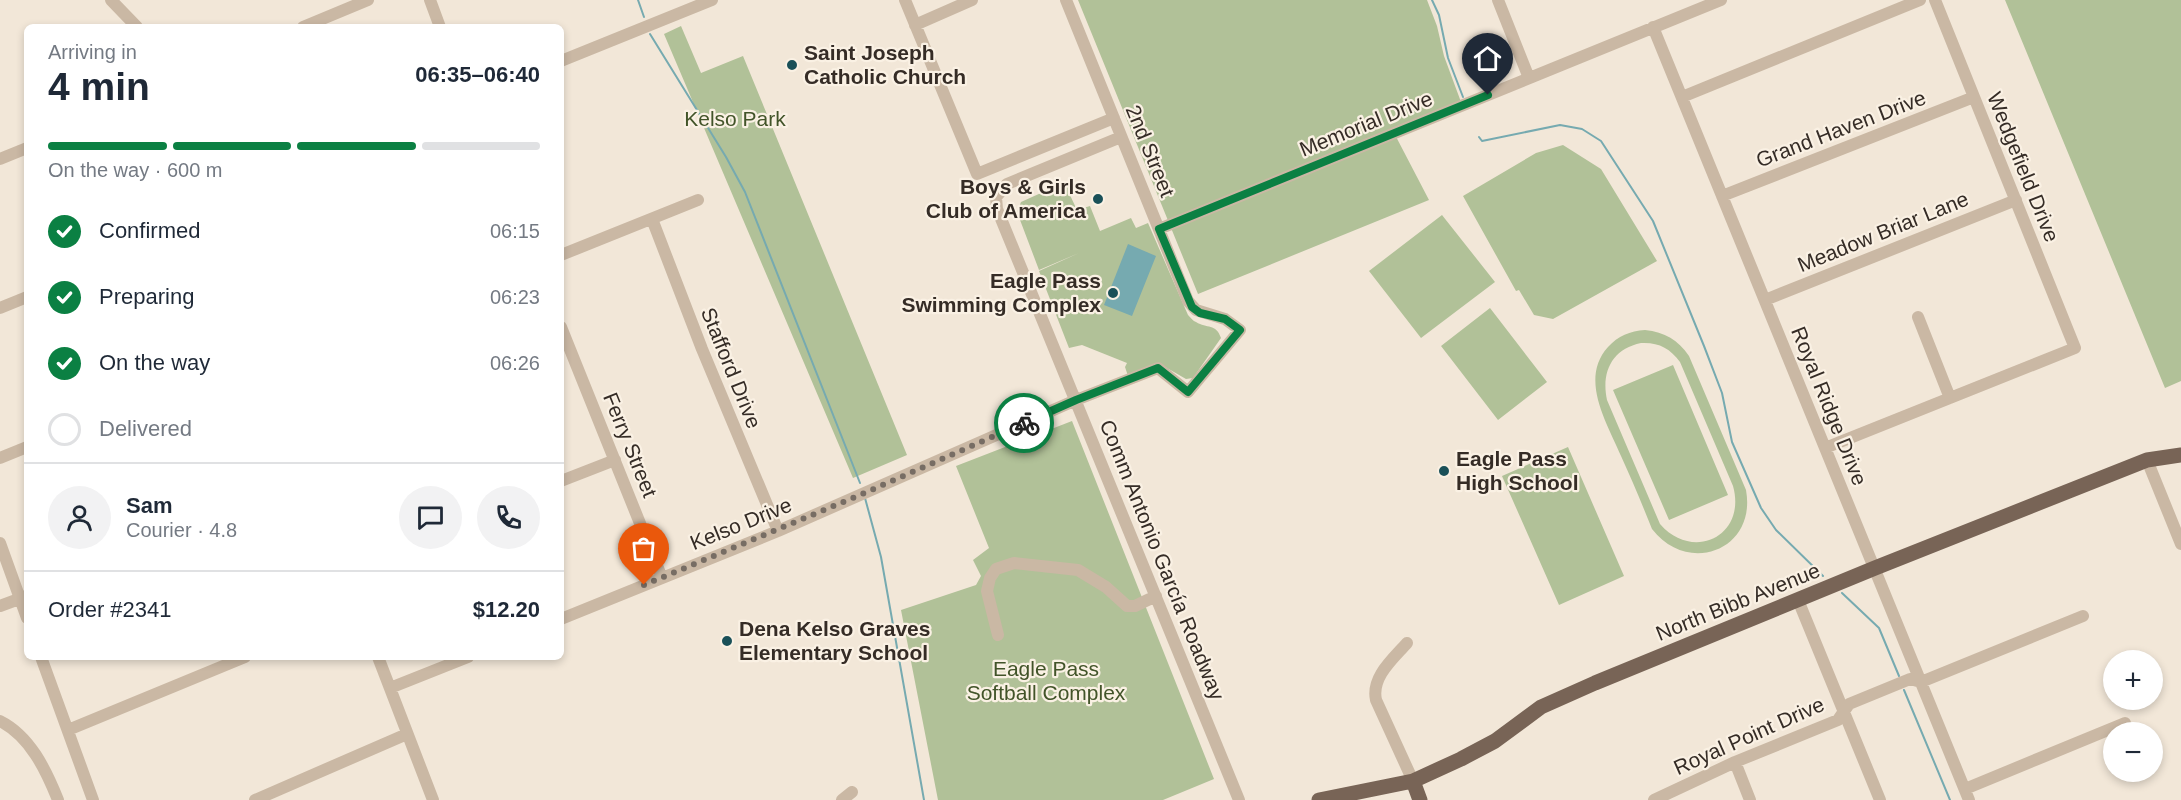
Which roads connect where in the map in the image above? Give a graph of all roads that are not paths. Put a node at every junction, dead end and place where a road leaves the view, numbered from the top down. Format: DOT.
graph roads {
  1 [pos="111,0"];
  2 [pos="368,0"];
  3 [pos="430,0"];
  4 [pos="712,0"];
  5 [pos="905,0"];
  6 [pos="972,0"];
  7 [pos="1066,0"];
  8 [pos="1498,0"];
  9 [pos="1721,0"];
  10 [pos="1920,0"];
  11 [pos="1935,0"];
  12 [pos="134,24"];
  13 [pos="310,24"];
  14 [pos="439,24"];
  15 [pos="915,25"];
  16 [pos="1653,27"];
  17 [pos="564,60"];
  18 [pos="1529,78"];
  19 [pos="1974,97"];
  20 [pos="1682,98"];
  21 [pos="1114,118"];
  22 [pos="1121,137"];
  23 [pos="24,149"];
  24 [pos="0,159"];
  25 [pos="1722,196"];
  26 [pos="698,200"];
  27 [pos="2016,200"];
  28 [pos="652,219"];
  29 [pos="1159,229"];
  30 [pos="564,254"];
  31 [pos="24,298"];
  32 [pos="1765,300"];
  33 [pos="0,308"];
  34 [pos="1918,318"];
  35 [pos="564,334"];
  36 [pos="1950,398"];
  37 [pos="1076,400"];
  38 [pos="24,448"];
  39 [pos="1825,448"];
  40 [pos="2181,455"];
  41 [pos="0,458"];
  42 [pos="615,460"];
  43 [pos="2147,460"];
  44 [pos="564,480"];
  45 [pos="778,531"];
  46 [pos="0,543"];
  47 [pos="2181,544"];
  48 [pos="1875,568"];
  49 [pos="662,578"];
  50 [pos="1156,596"];
  51 [pos="23,597"];
  52 [pos="1798,600"];
  53 [pos="0,606"];
  54 [pos="2083,616"];
  55 [pos="564,618"];
  56 [pos="998,635"];
  57 [pos="1407,642"];
  58 [pos="42,660"];
  59 [pos="238,660"];
  60 [pos="379,660"];
  61 [pos="460,660"];
  62 [pos="1921,682"];
  63 [pos="390,688"];
  64 [pos="1844,713"];
  65 [pos="0,721"];
  66 [pos="68,730"];
  67 [pos="2103,733"];
  68 [pos="408,734"];
  69 [pos="1735,762"];
  70 [pos="1413,781"];
  71 [pos="1967,794"];
  72 [pos="273,797"];
  73 [pos="58,800"];
  74 [pos="93,800"];
  75 [pos="255,800"];
  76 [pos="434,800"];
  77 [pos="1239,800"];
  78 [pos="1319,800"];
  79 [pos="1420,800"];
  80 [pos="1654,800"];
  81 [pos="1750,800"];
  82 [pos="1880,800"];
  1 -- 12 [label="street"];
  2 -- 13 [label="street"];
  3 -- 14 [label="street"];
  4 -- 17 [label="street"];
  5 -- 15 [label="street"];
  6 -- 15 [label="street"];
  7 -- 21 [label="street, 2nd Street"];
  8 -- 18 [label="street"];
  9 -- 16 [label="street, Memorial Drive"];
  10 -- 20 [label="street"];
  11 -- 19 [label="street, Wedgefield Drive"];
  15 -- 21 [label="street"];
  16 -- 18 [label="street, Memorial Drive"];
  16 -- 20 [label="street, Royal Ridge Drive"];
  18 -- 29 [label="street, Memorial Drive"];
  19 -- 25 [label="street, Grand Haven Drive"];
  19 -- 27 [label="street, Wedgefield Drive"];
  20 -- 25 [label="street, Royal Ridge Drive"];
  21 -- 22 [label="street, 2nd Street"];
  22 -- 29 [label="street, 2nd Street"];
  22 -- 37 [label="street, Comm Antonio García Roadway"];
  23 -- 24 [label="street"];
  25 -- 32 [label="street, Royal Ridge Drive"];
  26 -- 28 [label="street"];
  27 -- 32 [label="street, Meadow Briar Lane"];
  27 -- 36 [label="street, Wedgefield Drive"];
  28 -- 30 [label="street"];
  28 -- 45 [label="street, Stafford Drive"];
  29 -- 37 [label="street, 2nd Street"];
  31 -- 33 [label="street"];
  32 -- 39 [label="street, Royal Ridge Drive"];
  34 -- 36 [label="street"];
  35 -- 42 [label="street, Ferry Street"];
  36 -- 39 [label="street"];
  37 -- 45 [label="street, Kelso Drive"];
  37 -- 50 [label="street, Comm Antonio García Roadway"];
  38 -- 41 [label="street"];
  39 -- 48 [label="street, Royal Ridge Drive"];
  40 -- 43 [label="main road, North Bibb Avenue"];
  42 -- 44 [label="street"];
  42 -- 49 [label="street, Ferry Street"];
  43 -- 47 [label="street"];
  43 -- 48 [label="main road, North Bibb Avenue"];
  45 -- 49 [label="street, Kelso Drive"];
  46 -- 51 [label="street"];
  48 -- 52 [label="main road, North Bibb Avenue"];
  48 -- 62 [label="street, Royal Ridge Drive"];
  49 -- 55 [label="street, Kelso Drive"];
  50 -- 56 [label="street"];
  50 -- 77 [label="street, Comm Antonio García Roadway"];
  51 -- 53 [label="street"];
  52 -- 64 [label="street"];
  52 -- 70 [label="main road, North Bibb Avenue"];
  54 -- 62 [label="street, Royal Point Drive"];
  57 -- 70 [label="street"];
  58 -- 66 [label="street"];
  59 -- 66 [label="street"];
  60 -- 63 [label="street"];
  61 -- 63 [label="street"];
  62 -- 64 [label="street, Royal Point Drive"];
  62 -- 71 [label="street, Royal Ridge Drive"];
  63 -- 68 [label="street"];
  64 -- 69 [label="street, Royal Point Drive"];
  64 -- 82 [label="street"];
  65 -- 73 [label="street"];
  66 -- 74 [label="street"];
  67 -- 71 [label="street"];
  68 -- 72 [label="street"];
  68 -- 76 [label="street"];
  69 -- 80 [label="street, Royal Point Drive"];
  69 -- 81 [label="street"];
  70 -- 78 [label="main road, North Bibb Avenue"];
  70 -- 79 [label="main road"];
  72 -- 75 [label="street"];
}
